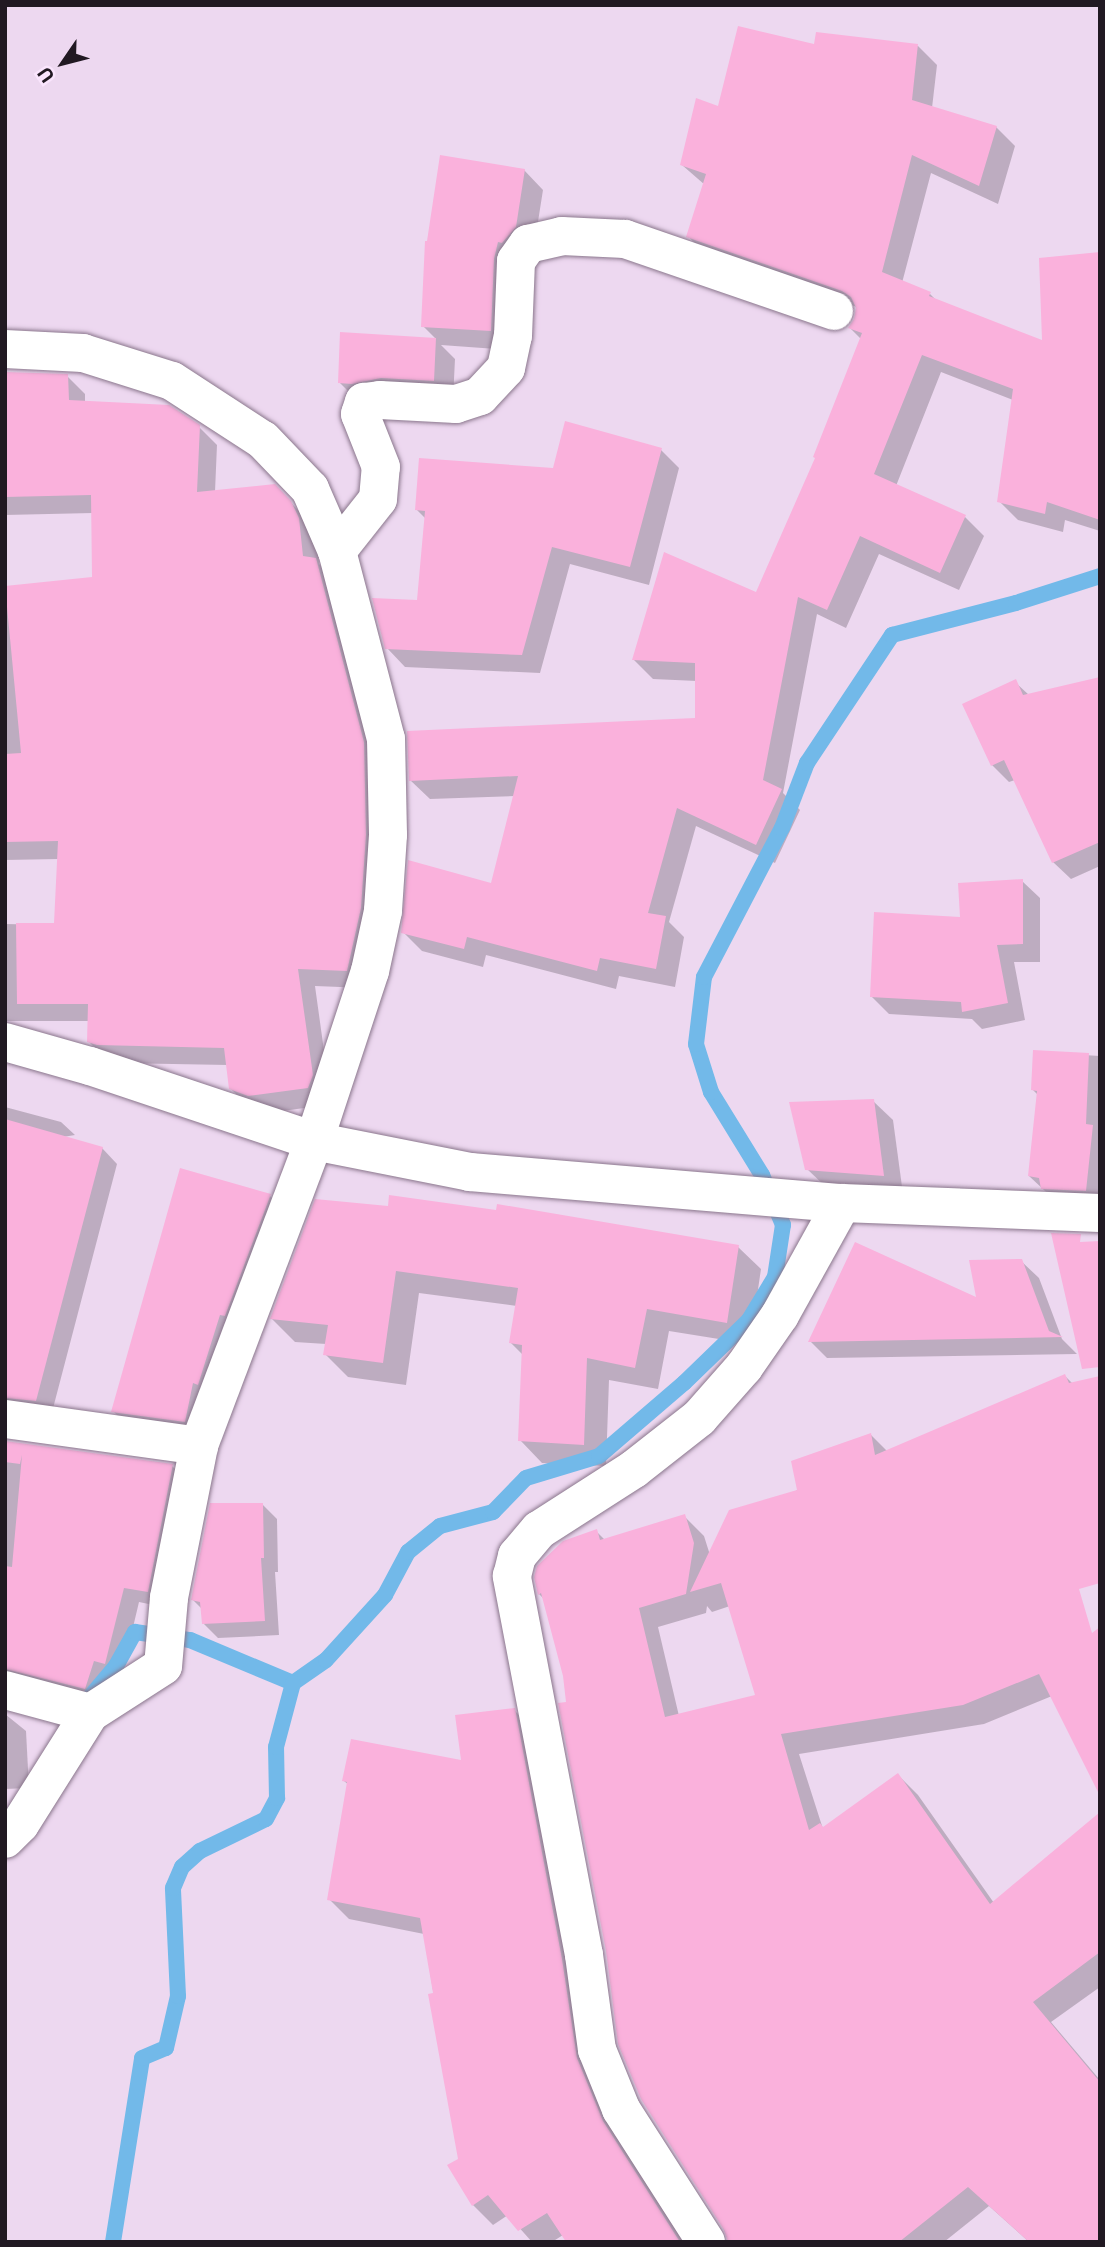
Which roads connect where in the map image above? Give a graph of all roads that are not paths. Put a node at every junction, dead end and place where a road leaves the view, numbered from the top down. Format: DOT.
graph roads {
  1 [pos="834,311"];
  2 [pos="5,349"];
  3 [pos="337,551"];
  4 [pos="5,1042"];
  5 [pos="314,1141"];
  6 [pos="842,1203"];
  7 [pos="1100,1213"];
  8 [pos="5,1419"];
  9 [pos="199,1446"];
  10 [pos="5,1690"];
  11 [pos="90,1713"];
  12 [pos="5,1839"];
  13 [pos="706,2242"];
  1 -- 3 [label="street"];
  2 -- 3 [label="street"];
  3 -- 5 [label="street"];
  4 -- 5 [label="street"];
  5 -- 6 [label="street"];
  5 -- 9 [label="street"];
  6 -- 7 [label="street"];
  6 -- 13 [label="street"];
  8 -- 9 [label="street"];
  9 -- 11 [label="street"];
  10 -- 11 [label="street"];
  11 -- 12 [label="street"];
}
